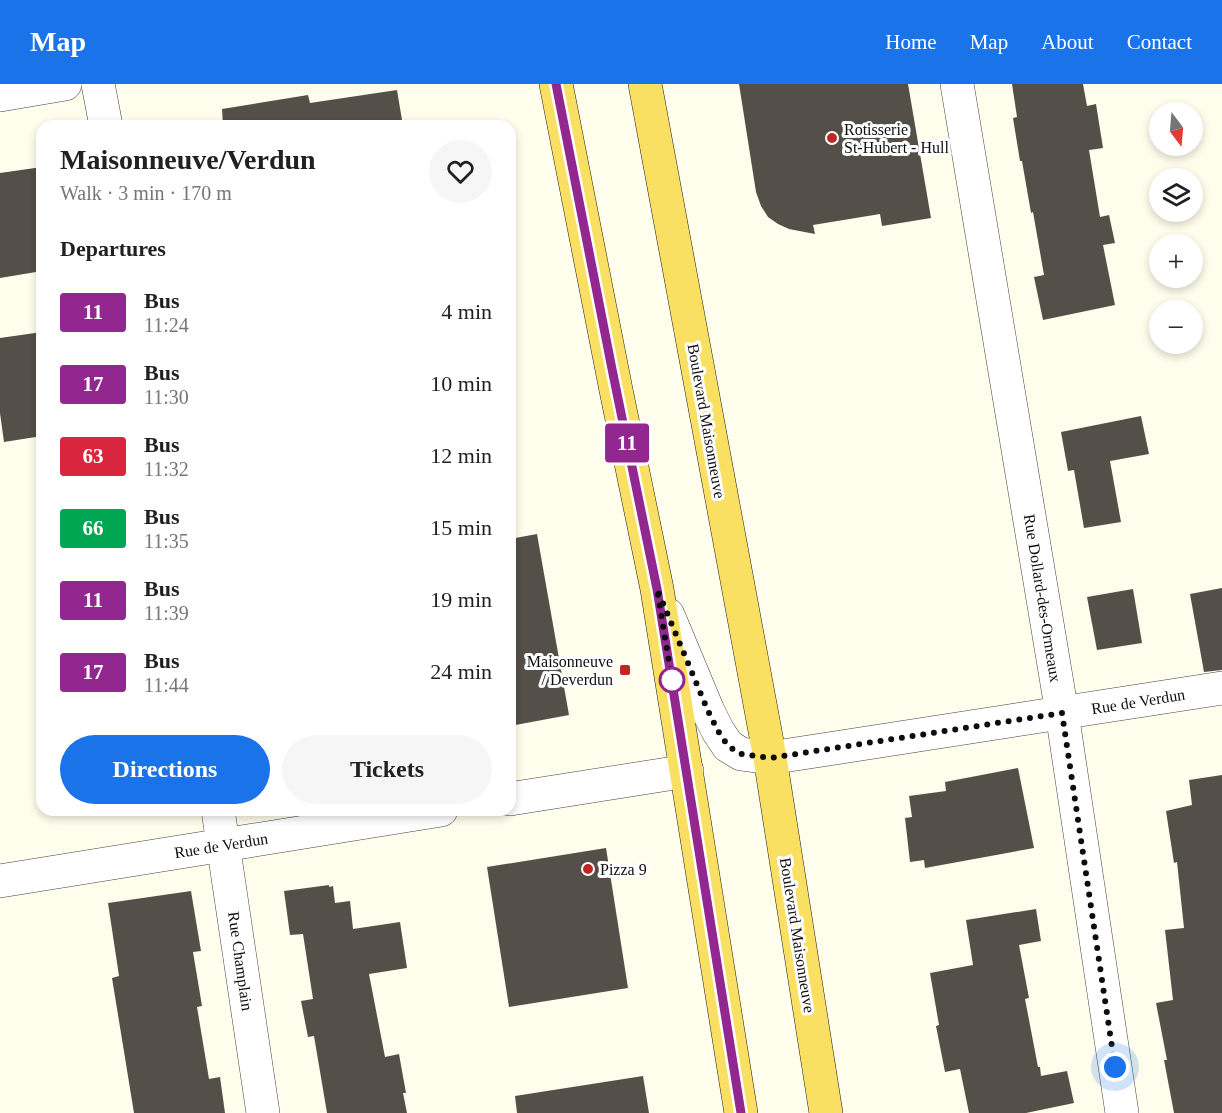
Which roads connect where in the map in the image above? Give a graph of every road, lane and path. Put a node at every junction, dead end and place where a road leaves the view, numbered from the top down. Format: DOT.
graph roads {
  1 [pos="65,84"];
  2 [pos="98,84"];
  3 [pos="556,84"];
  4 [pos="645,84"];
  5 [pos="957,84"];
  6 [pos="0,95"];
  7 [pos="104,120"];
  8 [pos="657,589"];
  9 [pos="1222,688"];
  10 [pos="1062,713"];
  11 [pos="770,758"];
  12 [pos="687,771"];
  13 [pos="516,798"];
  14 [pos="219,816"];
  15 [pos="404,816"];
  16 [pos="225,845"];
  17 [pos="0,881"];
  18 [pos="263,1113"];
  19 [pos="741,1113"];
  20 [pos="826,1113"];
  21 [pos="1122,1113"];
  1 -- 6 [label="street"];
  2 -- 7 [label="street"];
  3 -- 8 [label="main road"];
  4 -- 11 [label="main road, Boulevard Maisonneuve"];
  5 -- 10 [label="street, Rue Dollard-des-Ormeaux"];
  8 -- 11 [label="street"];
  8 -- 12 [label="main road"];
  9 -- 10 [label="street, Rue de Verdun"];
  10 -- 11 [label="street, Rue de Verdun"];
  10 -- 21 [label="street, Rue Dollard-des-Ormeaux"];
  11 -- 20 [label="main road, Boulevard Maisonneuve"];
  12 -- 13 [label="street"];
  12 -- 19 [label="main road"];
  14 -- 16 [label="street, Rue Champlain"];
  15 -- 16 [label="street, Rue de Verdun"];
  16 -- 17 [label="street, Rue de Verdun"];
  16 -- 18 [label="street, Rue Champlain"];
}
